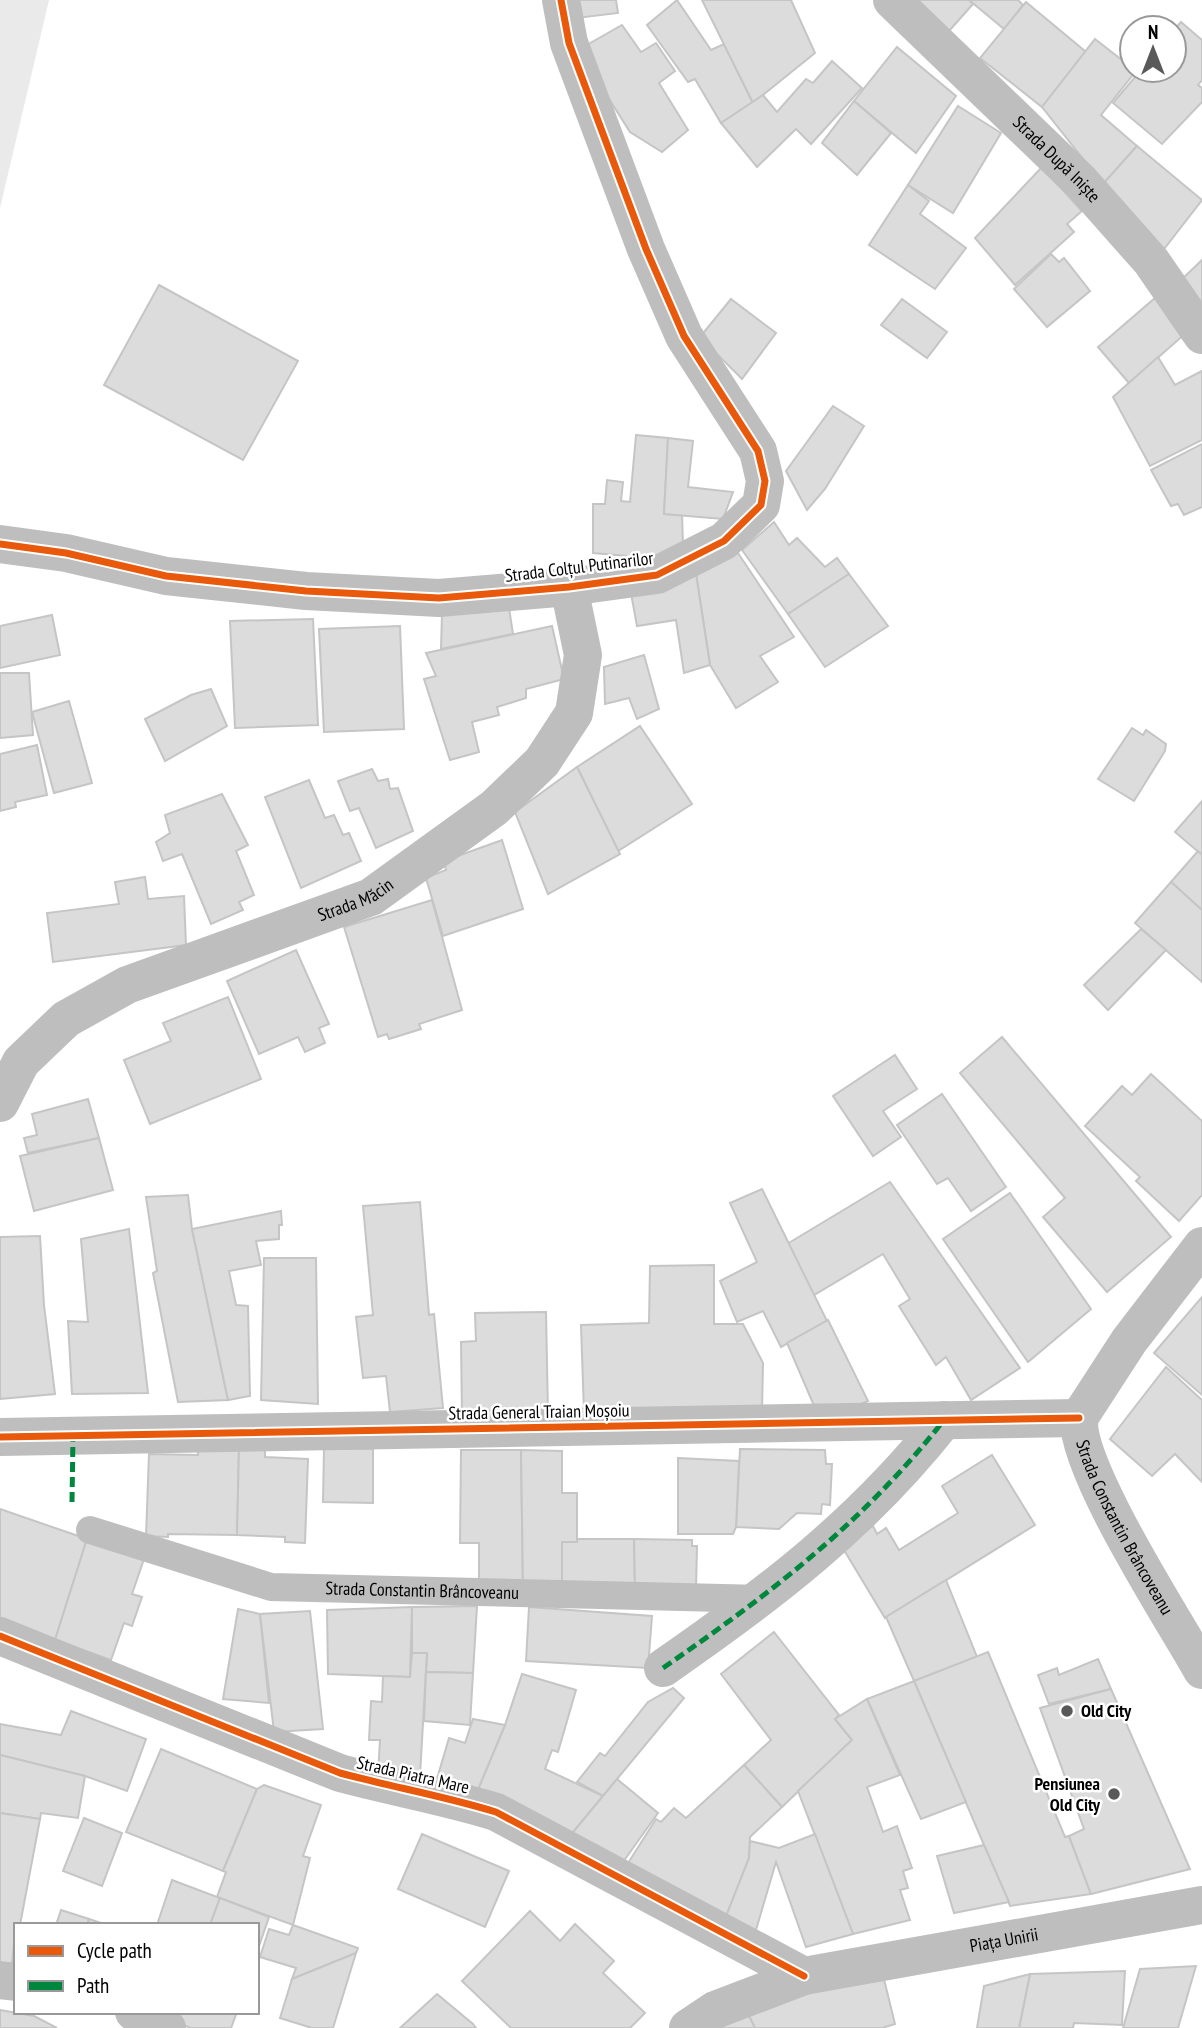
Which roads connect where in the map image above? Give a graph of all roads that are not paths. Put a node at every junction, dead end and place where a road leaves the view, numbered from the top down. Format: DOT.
graph roads {
  1 [pos="561,0"];
  2 [pos="892,0"];
  3 [pos="1202,335"];
  4 [pos="0,544"];
  5 [pos="569,587"];
  6 [pos="0,1103"];
  7 [pos="1202,1246"];
  8 [pos="1079,1419"];
  9 [pos="944,1420"];
  10 [pos="0,1437"];
  11 [pos="90,1530"];
  12 [pos="763,1599"];
  13 [pos="0,1636"];
  14 [pos="663,1668"];
  15 [pos="1202,1670"];
  16 [pos="1202,1905"];
  17 [pos="804,1976"];
  18 [pos="138,2014"];
  19 [pos="167,2028"];
  20 [pos="688,2028"];
  1 -- 5 [label="street, Strada Colțul Putinarilor"];
  2 -- 3 [label="street, Strada După Iniște"];
  4 -- 5 [label="street, Strada Colțul Putinarilor"];
  5 -- 6 [label="street, Strada Măcin"];
  7 -- 8 [label="street, Strada Constantin Brâncoveanu"];
  8 -- 9 [label="street, Strada General Traian Moșoiu"];
  8 -- 15 [label="street, Strada Constantin Brâncoveanu"];
  9 -- 10 [label="street, Strada General Traian Moșoiu"];
  9 -- 12 [label="street"];
  11 -- 12 [label="lane, Strada Constantin Brâncoveanu"];
  12 -- 14 [label="street"];
  13 -- 17 [label="street, Strada Piatra Mare"];
  16 -- 17 [label="street, Piața Unirii"];
  17 -- 20 [label="street, Piața Unirii"];
  18 -- 19 [label="street"];
}
